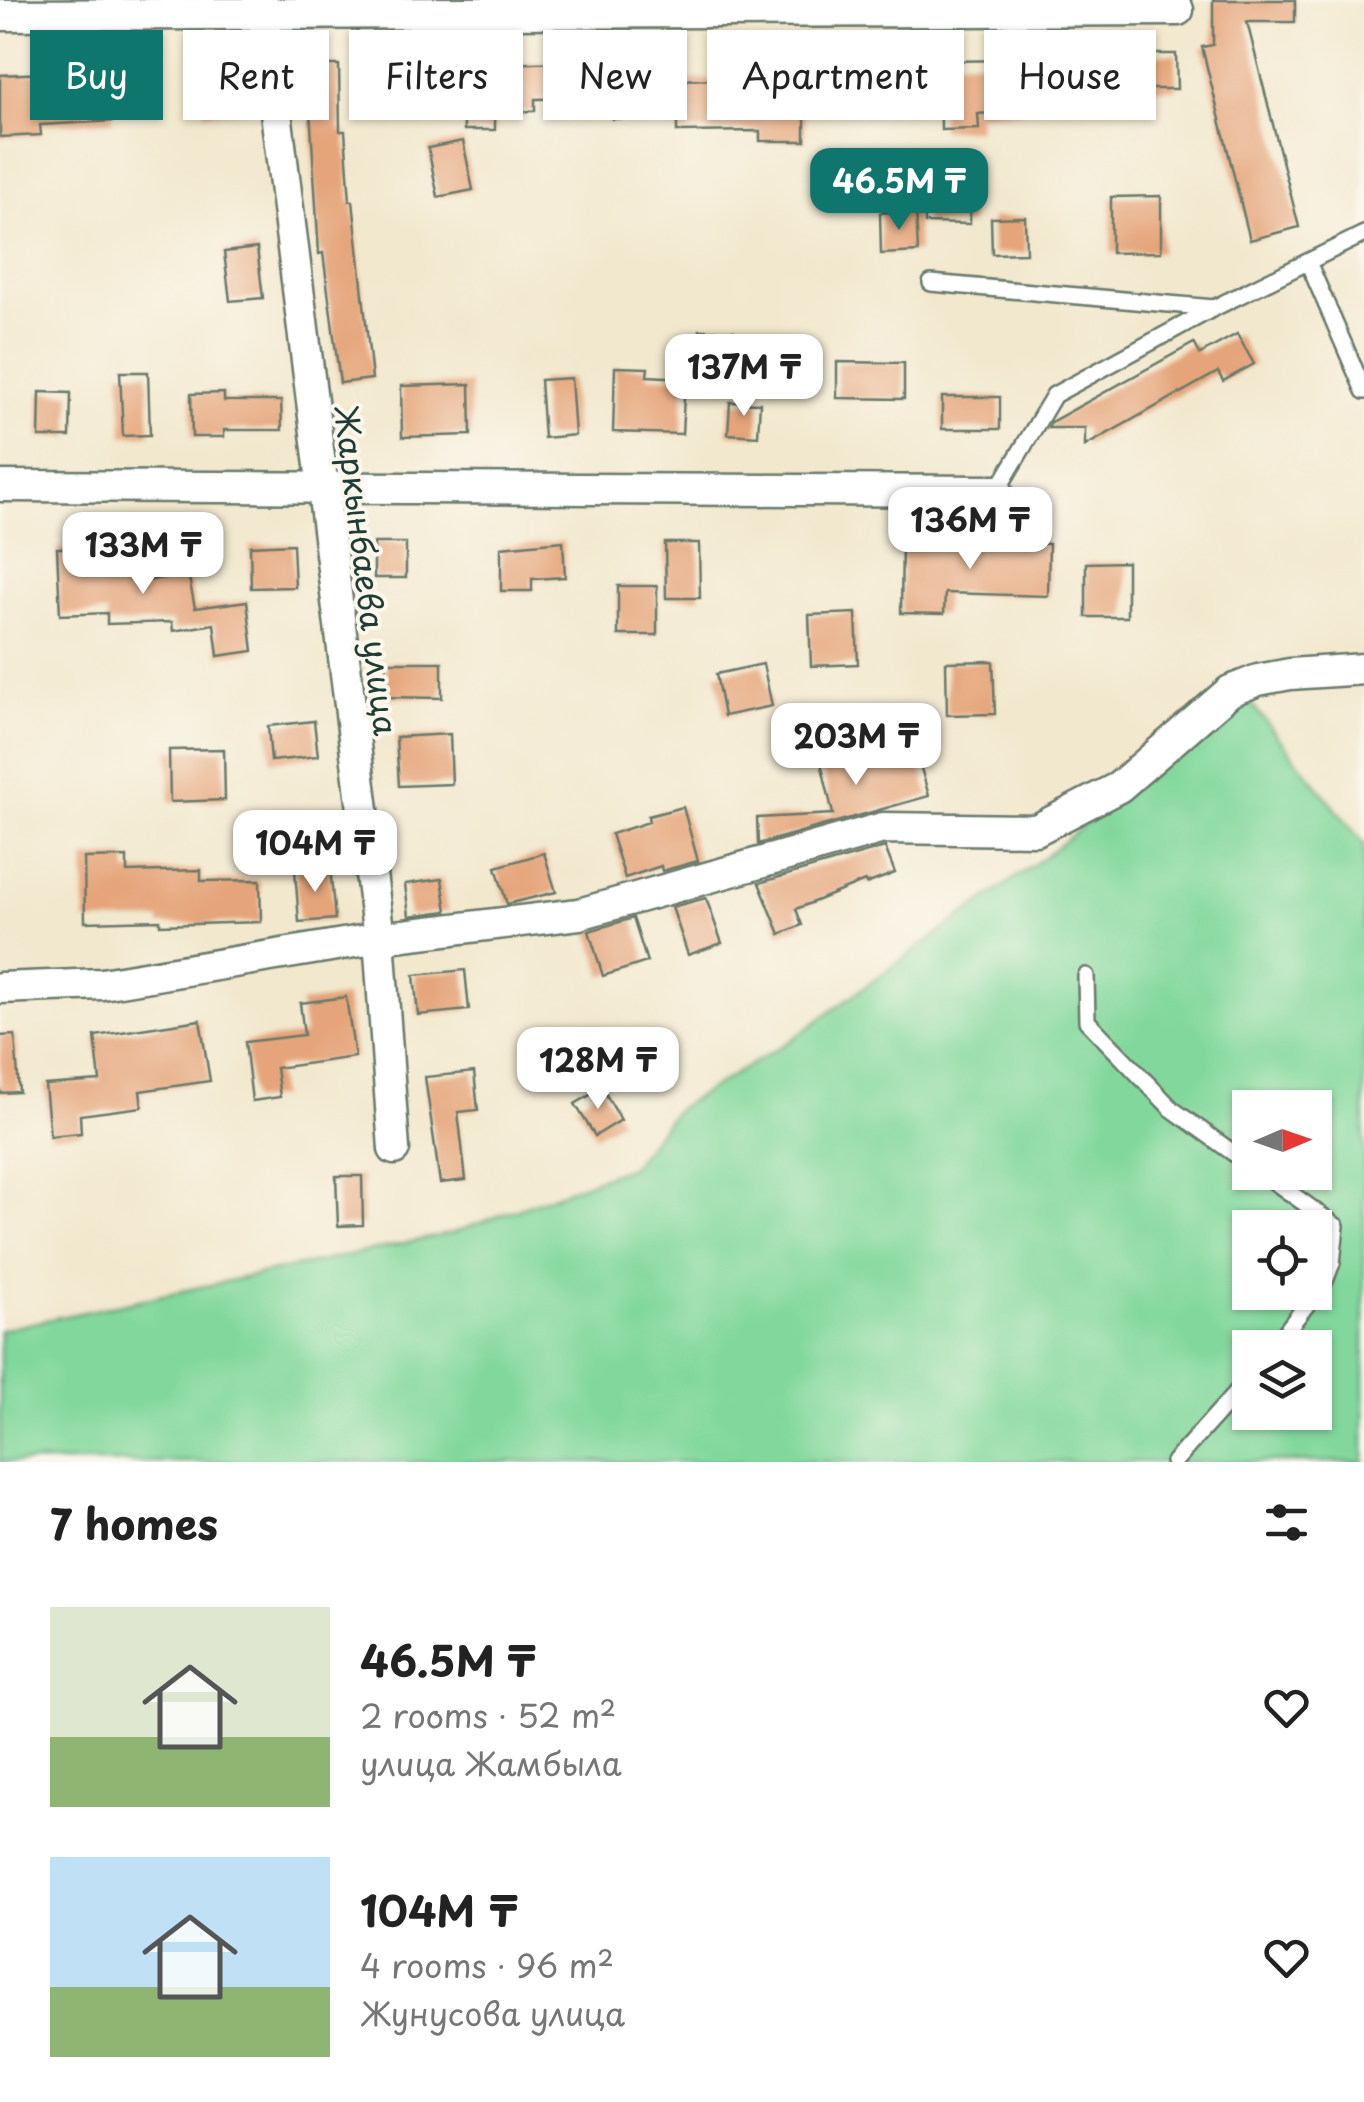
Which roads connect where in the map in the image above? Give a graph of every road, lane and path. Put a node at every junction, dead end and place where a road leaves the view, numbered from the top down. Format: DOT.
graph roads {
  1 [pos="263,7"];
  2 [pos="1178,10"];
  3 [pos="0,15"];
  4 [pos="1364,234"];
  5 [pos="1308,262"];
  6 [pos="931,282"];
  7 [pos="1214,308"];
  8 [pos="1364,390"];
  9 [pos="0,486"];
  10 [pos="320,488"];
  11 [pos="998,492"];
  12 [pos="1364,669"];
  13 [pos="378,938"];
  14 [pos="1086,976"];
  15 [pos="0,988"];
  16 [pos="394,1149"];
  17 [pos="1232,1152"];
  18 [pos="1286,1190"];
  19 [pos="1287,1330"];
  20 [pos="1232,1397"];
  21 [pos="1174,1462"];
  1 -- 2 [label="street"];
  1 -- 3 [label="street"];
  1 -- 10 [label="street, Жаркынбаева улица"];
  4 -- 5 [label="lane"];
  5 -- 7 [label="lane"];
  5 -- 8 [label="lane"];
  6 -- 7 [label="lane"];
  7 -- 11 [label="lane"];
  9 -- 10 [label="street"];
  10 -- 11 [label="street"];
  10 -- 13 [label="street, Жаркынбаева улица"];
  12 -- 13 [label="street"];
  13 -- 15 [label="street"];
  13 -- 16 [label="street, Жаркынбаева улица"];
  14 -- 17 [label="lane"];
  18 -- 19 [label="lane"];
  20 -- 21 [label="lane"];
}
